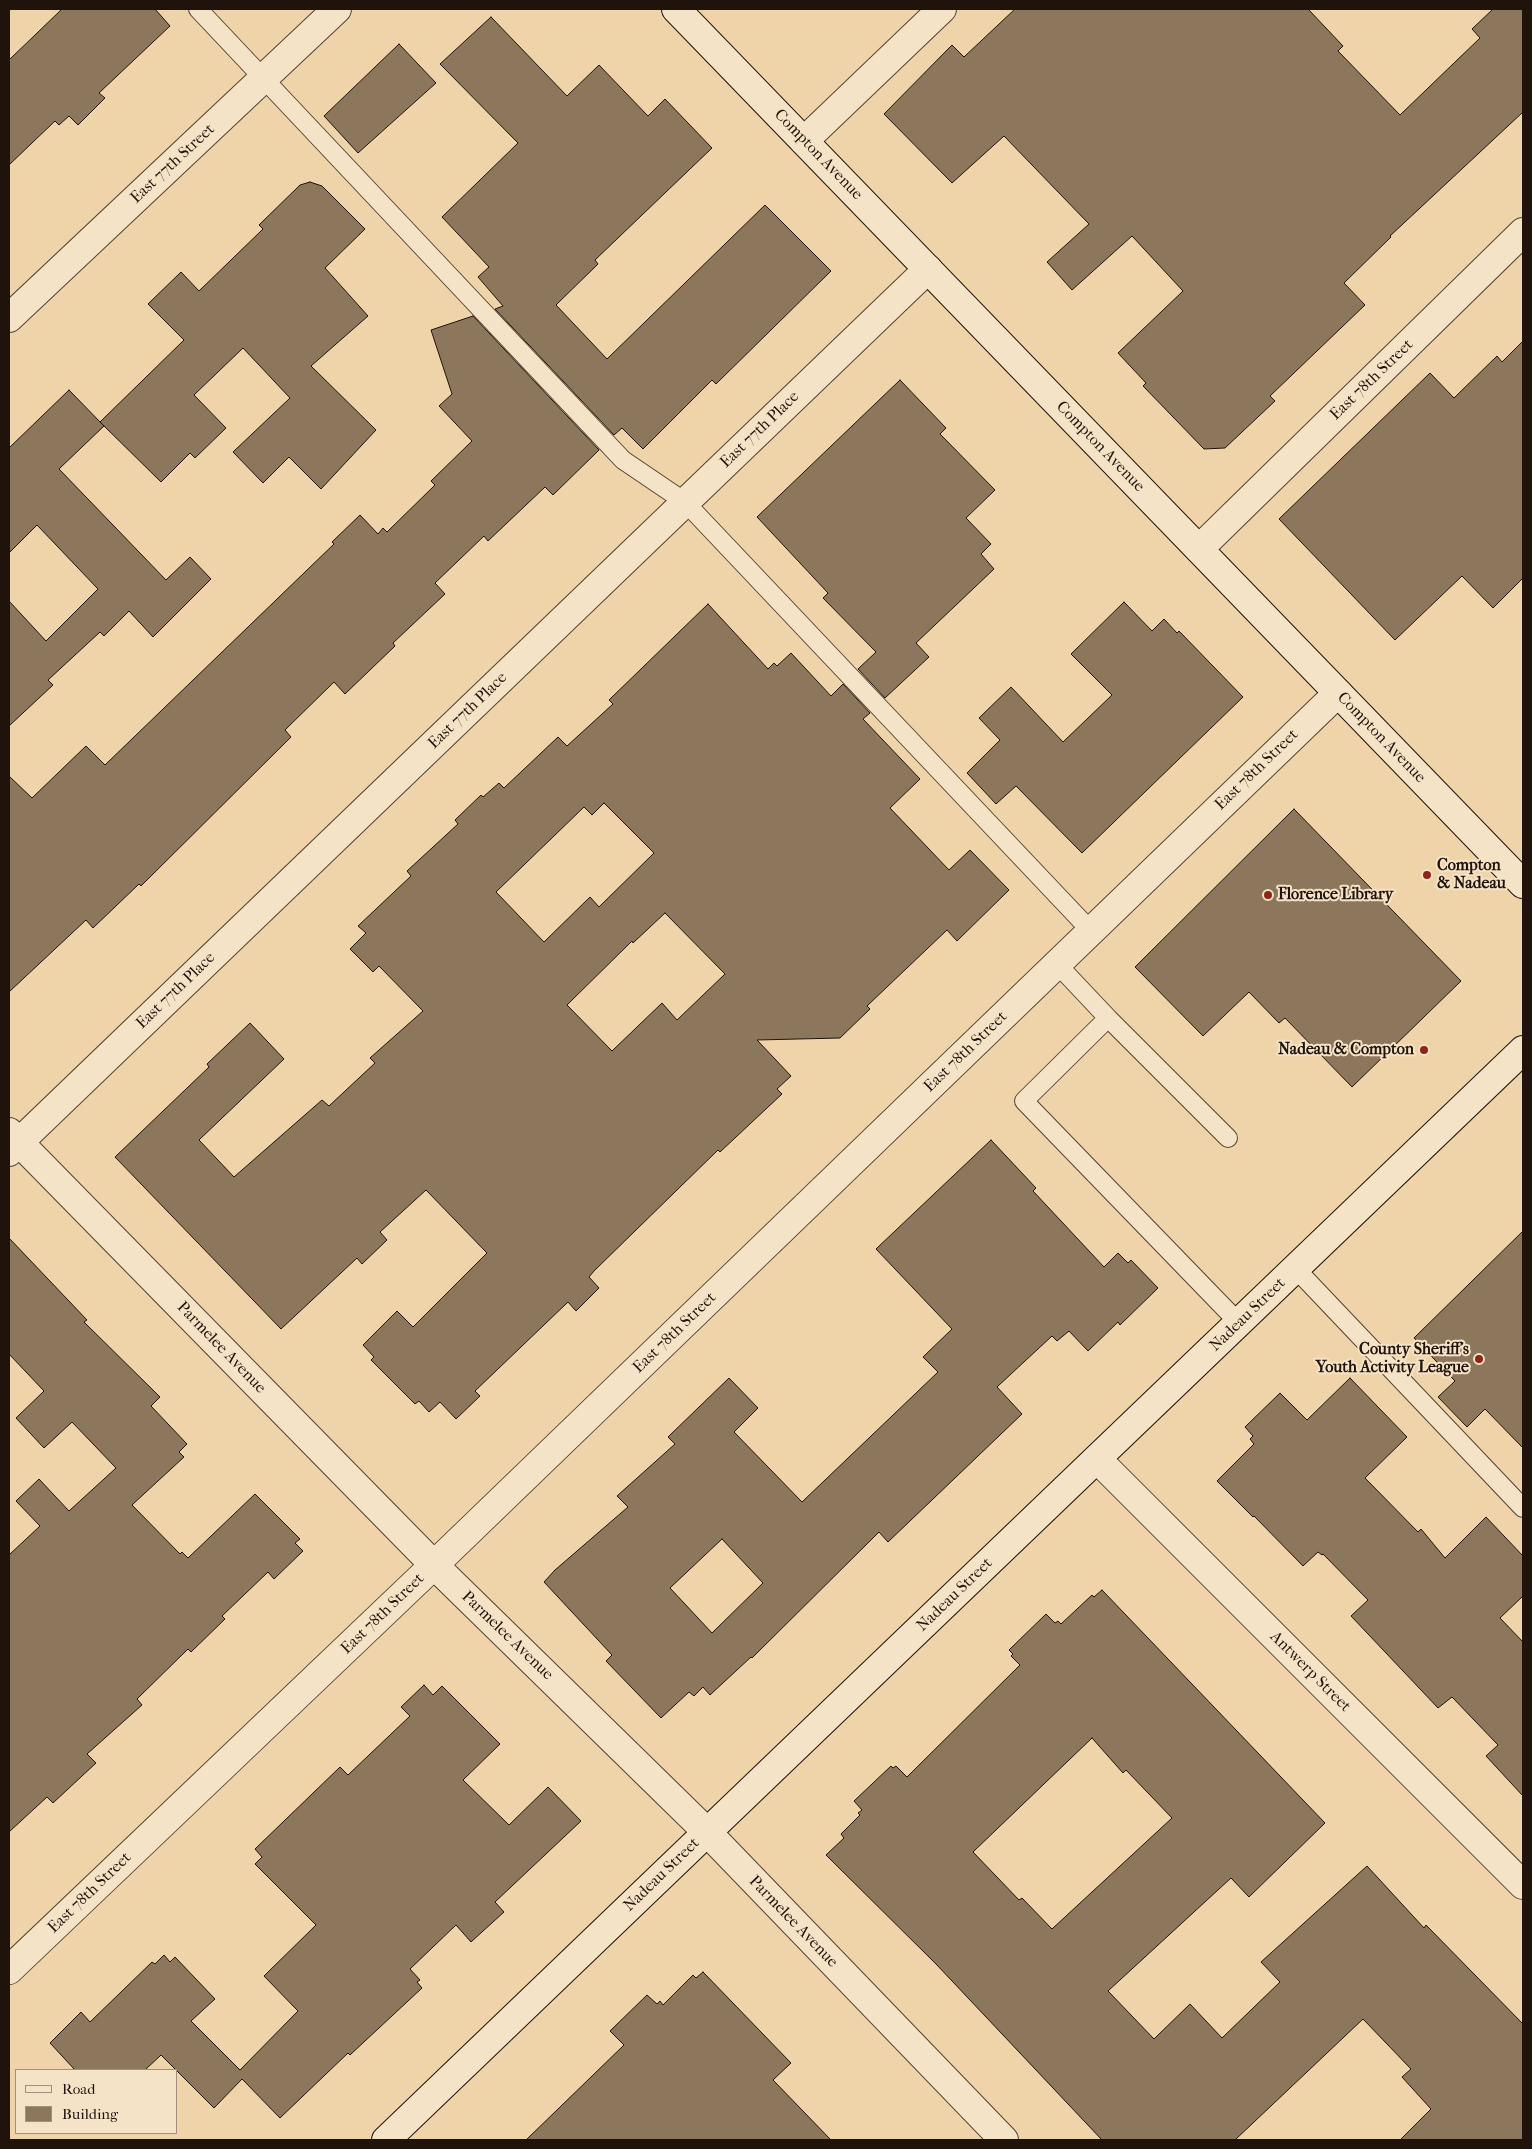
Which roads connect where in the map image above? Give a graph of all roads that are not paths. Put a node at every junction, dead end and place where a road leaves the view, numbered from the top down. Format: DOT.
graph roads {
  1 [pos="198,9"];
  2 [pos="337,9"];
  3 [pos="676,9"];
  4 [pos="942,9"];
  5 [pos="264,79"];
  6 [pos="804,141"];
  7 [pos="1523,232"];
  8 [pos="928,269"];
  9 [pos="9,318"];
  10 [pos="685,502"];
  11 [pos="1199,549"];
  12 [pos="1338,693"];
  13 [pos="1523,884"];
  14 [pos="1091,931"];
  15 [pos="1057,964"];
  16 [pos="1108,1018"];
  17 [pos="1523,1050"];
  18 [pos="1228,1138"];
  19 [pos="12,1142"];
  20 [pos="1296,1269"];
  21 [pos="1239,1323"];
  22 [pos="1097,1460"];
  23 [pos="1523,1508"];
  24 [pos="434,1565"];
  25 [pos="706,1832"];
  26 [pos="1523,1884"];
  27 [pos="9,1970"];
  28 [pos="386,2140"];
  29 [pos="1004,2140"];
  1 -- 5 [label="lane"];
  2 -- 5 [label="street, East 77th Street"];
  3 -- 6 [label="street, Compton Avenue"];
  4 -- 6 [label="street"];
  5 -- 9 [label="street, East 77th Street"];
  5 -- 10 [label="lane"];
  6 -- 8 [label="street, Compton Avenue"];
  7 -- 11 [label="street, East 78th Street"];
  8 -- 10 [label="street, East 77th Place"];
  8 -- 11 [label="street, Compton Avenue"];
  10 -- 14 [label="lane"];
  10 -- 19 [label="street, East 77th Place"];
  11 -- 12 [label="street, Compton Avenue"];
  12 -- 13 [label="street, Compton Avenue"];
  12 -- 14 [label="street, East 78th Street"];
  14 -- 15 [label="street, East 78th Street"];
  15 -- 16 [label="lane"];
  15 -- 24 [label="street, East 78th Street"];
  16 -- 18 [label="lane"];
  16 -- 21 [label="lane"];
  17 -- 20 [label="street, Nadeau Street"];
  19 -- 24 [label="street, Parmelee Avenue"];
  20 -- 21 [label="street, Nadeau Street"];
  20 -- 23 [label="lane"];
  21 -- 22 [label="street, Nadeau Street"];
  22 -- 25 [label="street, Nadeau Street"];
  22 -- 26 [label="street, Antwerp Street"];
  24 -- 25 [label="street, Parmelee Avenue"];
  24 -- 27 [label="street, East 78th Street"];
  25 -- 28 [label="street, Nadeau Street"];
  25 -- 29 [label="street, Parmelee Avenue"];
}
